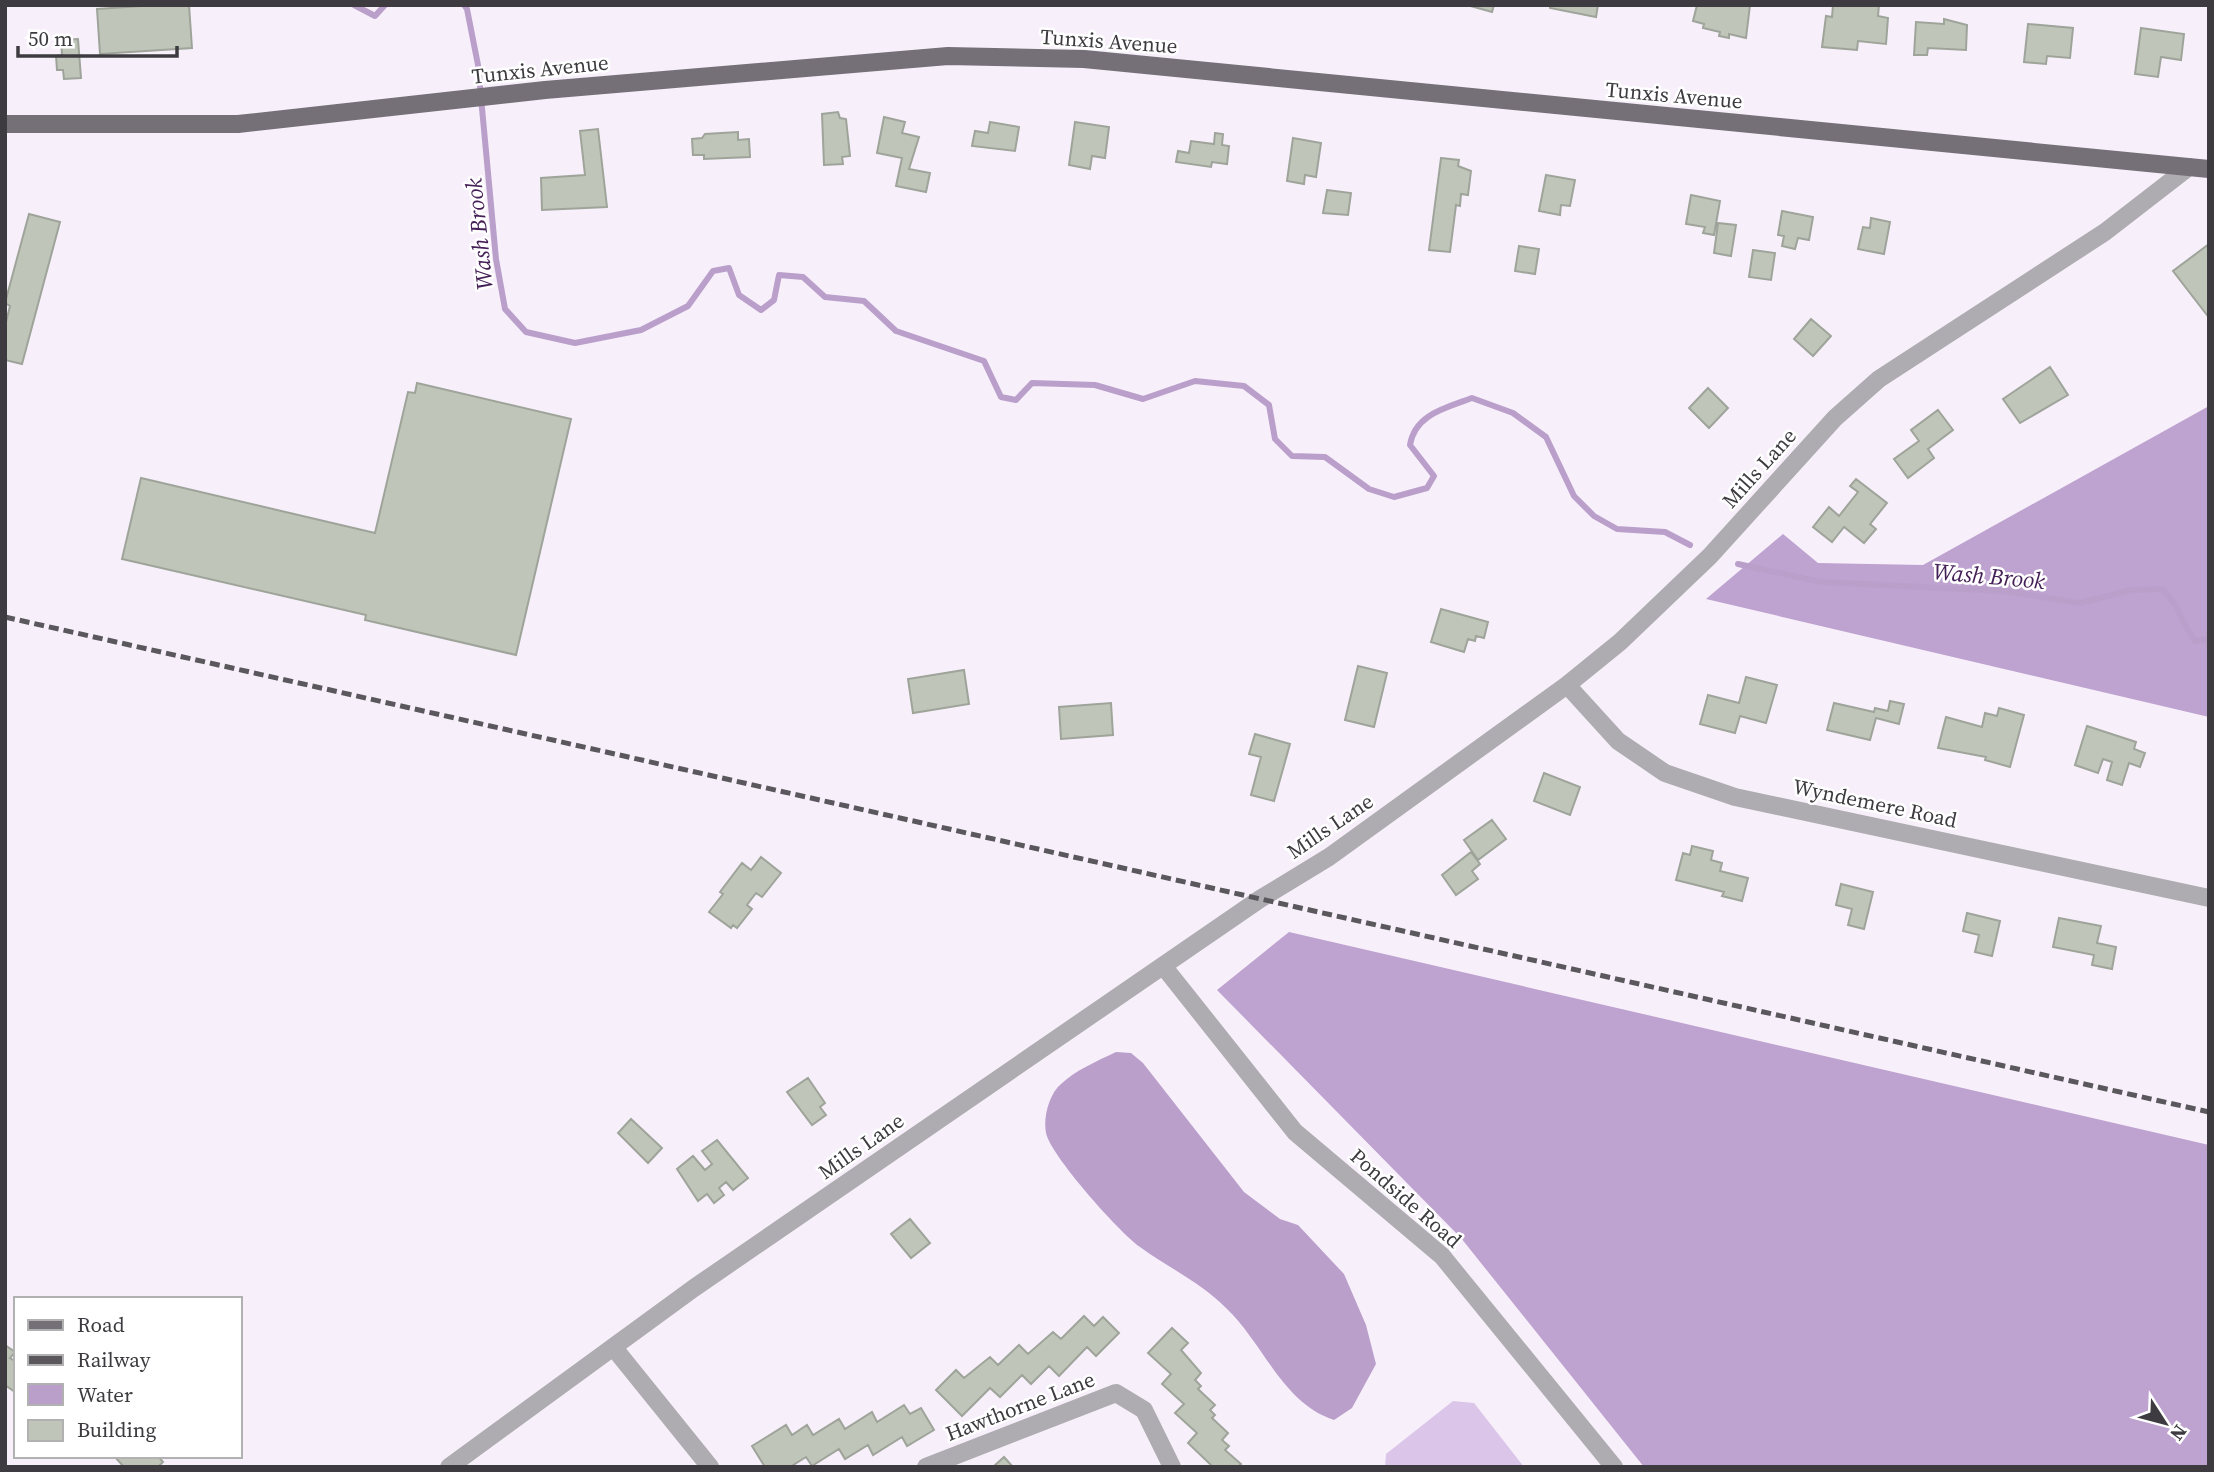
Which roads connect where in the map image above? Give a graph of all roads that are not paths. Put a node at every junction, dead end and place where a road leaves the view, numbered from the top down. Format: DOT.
graph roads {
  1 [pos="5,124"];
  2 [pos="2189,167"];
  3 [pos="2209,169"];
  4 [pos="1567,684"];
  5 [pos="2209,898"];
  6 [pos="1164,967"];
  7 [pos="614,1348"];
  8 [pos="928,1466"];
  9 [pos="449,1467"];
  10 [pos="710,1467"];
  11 [pos="1172,1467"];
  12 [pos="1614,1467"];
  1 -- 2 [label="main road, Tunxis Avenue"];
  2 -- 3 [label="main road, Tunxis Avenue"];
  2 -- 4 [label="street, Mills Lane"];
  4 -- 5 [label="street, Wyndemere Road"];
  4 -- 6 [label="street, Mills Lane"];
  6 -- 7 [label="street, Mills Lane"];
  6 -- 12 [label="street, Pondside Road"];
  7 -- 9 [label="street, Mills Lane"];
  7 -- 10 [label="street"];
  8 -- 11 [label="street, Hawthorne Lane"];
}
